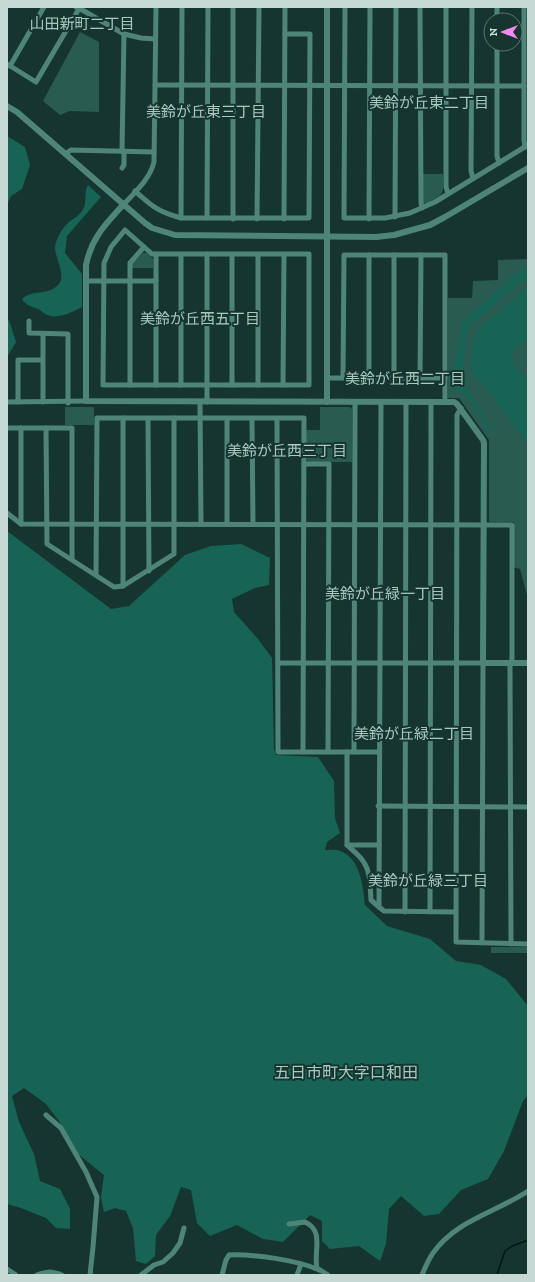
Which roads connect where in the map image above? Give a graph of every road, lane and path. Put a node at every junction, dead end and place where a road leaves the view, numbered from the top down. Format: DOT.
graph roads {
  1 [pos="44,7"];
  2 [pos="156,7"];
  3 [pos="182,7"];
  4 [pos="208,7"];
  5 [pos="233,7"];
  6 [pos="258,7"];
  7 [pos="285,7"];
  8 [pos="327,7"];
  9 [pos="344,7"];
  10 [pos="370,7"];
  11 [pos="396,7"];
  12 [pos="420,7"];
  13 [pos="446,7"];
  14 [pos="472,7"];
  15 [pos="524,7"];
  16 [pos="78,8"];
  17 [pos="124,34"];
  18 [pos="284,34"];
  19 [pos="155,39"];
  20 [pos="497,52"];
  21 [pos="8,65"];
  22 [pos="155,85"];
  23 [pos="182,85"];
  24 [pos="207,85"];
  25 [pos="233,85"];
  26 [pos="258,85"];
  27 [pos="284,85"];
  28 [pos="310,85"];
  29 [pos="327,85"];
  30 [pos="344,85"];
  31 [pos="370,85"];
  32 [pos="395,85"];
  33 [pos="420,85"];
  34 [pos="446,85"];
  35 [pos="472,85"];
  36 [pos="497,85"];
  37 [pos="524,86"];
  38 [pos="7,106"];
  39 [pos="527,146"];
  40 [pos="123,151"];
  41 [pos="154,152"];
  42 [pos="65,154"];
  43 [pos="499,163"];
  44 [pos="122,168"];
  45 [pos="528,168"];
  46 [pos="473,178"];
  47 [pos="135,191"];
  48 [pos="448,194"];
  49 [pos="123,205"];
  50 [pos="422,208"];
  51 [pos="395,216"];
  52 [pos="181,218"];
  53 [pos="207,218"];
  54 [pos="233,219"];
  55 [pos="257,219"];
  56 [pos="284,219"];
  57 [pos="369,219"];
  58 [pos="326,237"];
  59 [pos="144,247"];
  60 [pos="156,254"];
  61 [pos="207,254"];
  62 [pos="232,254"];
  63 [pos="181,255"];
  64 [pos="258,255"];
  65 [pos="284,255"];
  66 [pos="369,255"];
  67 [pos="394,255"];
  68 [pos="420,255"];
  69 [pos="86,281"];
  70 [pos="103,281"];
  71 [pos="130,281"];
  72 [pos="156,282"];
  73 [pos="29,321"];
  74 [pos="43,334"];
  75 [pos="42,360"];
  76 [pos="327,378"];
  77 [pos="343,378"];
  78 [pos="369,378"];
  79 [pos="394,378"];
  80 [pos="420,378"];
  81 [pos="445,378"];
  82 [pos="130,385"];
  83 [pos="156,385"];
  84 [pos="181,385"];
  85 [pos="207,385"];
  86 [pos="232,385"];
  87 [pos="258,385"];
  88 [pos="283,385"];
  89 [pos="86,401"];
  90 [pos="7,402"];
  91 [pos="18,402"];
  92 [pos="43,402"];
  93 [pos="204,402"];
  94 [pos="326,402"];
  95 [pos="355,402"];
  96 [pos="380,402"];
  97 [pos="406,402"];
  98 [pos="431,402"];
  99 [pos="445,402"];
  100 [pos="68,403"];
  101 [pos="461,408"];
  102 [pos="123,418"];
  103 [pos="174,418"];
  104 [pos="200,418"];
  105 [pos="148,419"];
  106 [pos="228,419"];
  107 [pos="252,419"];
  108 [pos="277,419"];
  109 [pos="7,428"];
  110 [pos="21,428"];
  111 [pos="46,428"];
  112 [pos="304,464"];
  113 [pos="7,513"];
  114 [pos="21,524"];
  115 [pos="47,524"];
  116 [pos="72,524"];
  117 [pos="97,524"];
  118 [pos="123,524"];
  119 [pos="148,524"];
  120 [pos="174,524"];
  121 [pos="201,524"];
  122 [pos="227,524"];
  123 [pos="253,524"];
  124 [pos="278,524"];
  125 [pos="304,524"];
  126 [pos="329,524"];
  127 [pos="355,524"];
  128 [pos="405,524"];
  129 [pos="431,524"];
  130 [pos="484,524"];
  131 [pos="380,525"];
  132 [pos="456,525"];
  133 [pos="72,559"];
  134 [pos="149,571"];
  135 [pos="96,575"];
  136 [pos="123,586"];
  137 [pos="278,663"];
  138 [pos="303,663"];
  139 [pos="328,663"];
  140 [pos="354,663"];
  141 [pos="379,663"];
  142 [pos="405,663"];
  143 [pos="431,663"];
  144 [pos="457,663"];
  145 [pos="483,663"];
  146 [pos="510,663"];
  147 [pos="528,663"];
  148 [pos="303,752"];
  149 [pos="328,752"];
  150 [pos="347,752"];
  151 [pos="354,752"];
  152 [pos="379,752"];
  153 [pos="378,806"];
  154 [pos="405,806"];
  155 [pos="430,806"];
  156 [pos="456,806"];
  157 [pos="482,806"];
  158 [pos="510,806"];
  159 [pos="528,807"];
  160 [pos="347,845"];
  161 [pos="379,846"];
  162 [pos="379,907"];
  163 [pos="405,912"];
  164 [pos="430,912"];
  165 [pos="456,912"];
  166 [pos="482,943"];
  167 [pos="510,944"];
  168 [pos="528,944"];
  169 [pos="46,1115"];
  170 [pos="528,1191"];
  171 [pos="289,1224"];
  172 [pos="184,1228"];
  173 [pos="301,1264"];
  174 [pos="7,1269"];
  175 [pos="319,1270"];
  176 [pos="16,1275"];
  177 [pos="37,1275"];
  178 [pos="62,1275"];
  179 [pos="90,1275"];
  180 [pos="141,1275"];
  181 [pos="222,1275"];
  182 [pos="297,1275"];
  183 [pos="328,1275"];
  184 [pos="422,1275"];
  1 -- 21 [label="street"];
  2 -- 19 [label="street"];
  3 -- 23 [label="street"];
  4 -- 24 [label="street"];
  5 -- 25 [label="street"];
  6 -- 26 [label="street"];
  7 -- 18 [label="street"];
  8 -- 29 [label="street"];
  9 -- 30 [label="street"];
  10 -- 31 [label="street"];
  11 -- 32 [label="street"];
  12 -- 33 [label="street"];
  13 -- 34 [label="street"];
  14 -- 35 [label="street"];
  15 -- 37 [label="street"];
  16 -- 17 [label="street"];
  16 -- 21 [label="street"];
  17 -- 19 [label="street"];
  17 -- 40 [label="street"];
  18 -- 27 [label="street"];
  18 -- 28 [label="street"];
  19 -- 22 [label="street"];
  20 -- 36 [label="street"];
  22 -- 23 [label="street"];
  22 -- 41 [label="street"];
  23 -- 24 [label="street"];
  23 -- 52 [label="street"];
  24 -- 25 [label="street"];
  24 -- 53 [label="street"];
  25 -- 26 [label="street"];
  25 -- 54 [label="street"];
  26 -- 27 [label="street"];
  26 -- 55 [label="street"];
  27 -- 28 [label="street"];
  27 -- 56 [label="street"];
  28 -- 29 [label="street"];
  28 -- 56 [label="street"];
  29 -- 30 [label="street"];
  29 -- 58 [label="street"];
  30 -- 31 [label="street"];
  30 -- 57 [label="street"];
  31 -- 32 [label="street"];
  31 -- 57 [label="street"];
  32 -- 33 [label="street"];
  32 -- 51 [label="street"];
  33 -- 34 [label="street"];
  33 -- 50 [label="street"];
  34 -- 35 [label="street"];
  34 -- 48 [label="street"];
  35 -- 36 [label="street"];
  35 -- 46 [label="street"];
  36 -- 37 [label="street"];
  36 -- 43 [label="street"];
  37 -- 39 [label="street"];
  38 -- 42 [label="street"];
  39 -- 43 [label="street"];
  40 -- 41 [label="street"];
  40 -- 42 [label="street"];
  40 -- 44 [label="street"];
  41 -- 47 [label="street"];
  42 -- 49 [label="street"];
  43 -- 46 [label="street"];
  45 -- 58 [label="street"];
  46 -- 48 [label="street"];
  47 -- 49 [label="street"];
  47 -- 52 [label="street"];
  48 -- 50 [label="street"];
  49 -- 58 [label="street"];
  49 -- 69 [label="street"];
  50 -- 51 [label="street"];
  51 -- 57 [label="street"];
  52 -- 53 [label="street"];
  53 -- 54 [label="street"];
  54 -- 55 [label="street"];
  55 -- 56 [label="street"];
  58 -- 76 [label="street"];
  59 -- 60 [label="street"];
  59 -- 70 [label="street"];
  59 -- 71 [label="street"];
  60 -- 63 [label="street"];
  60 -- 72 [label="street"];
  61 -- 62 [label="street"];
  61 -- 63 [label="street"];
  61 -- 85 [label="street"];
  62 -- 64 [label="street"];
  62 -- 86 [label="street"];
  63 -- 84 [label="street"];
  64 -- 65 [label="street"];
  64 -- 87 [label="street"];
  65 -- 88 [label="street"];
  65 -- 88 [label="street"];
  66 -- 67 [label="street"];
  66 -- 77 [label="street"];
  66 -- 78 [label="street"];
  67 -- 68 [label="street"];
  67 -- 79 [label="street"];
  68 -- 80 [label="street"];
  68 -- 81 [label="street"];
  69 -- 70 [label="street"];
  69 -- 89 [label="street"];
  70 -- 71 [label="street"];
  70 -- 82 [label="street"];
  71 -- 72 [label="street"];
  71 -- 82 [label="street"];
  72 -- 83 [label="street"];
  73 -- 74 [label="street"];
  74 -- 75 [label="street"];
  74 -- 100 [label="street"];
  75 -- 91 [label="street"];
  75 -- 92 [label="street"];
  76 -- 77 [label="street"];
  76 -- 94 [label="street"];
  77 -- 78 [label="street"];
  78 -- 79 [label="street"];
  79 -- 80 [label="street"];
  80 -- 81 [label="street"];
  81 -- 99 [label="street"];
  82 -- 83 [label="street"];
  83 -- 84 [label="street"];
  84 -- 85 [label="street"];
  85 -- 86 [label="street"];
  85 -- 93 [label="street"];
  86 -- 87 [label="street"];
  87 -- 88 [label="street"];
  89 -- 93 [label="street"];
  89 -- 100 [label="street"];
  90 -- 91 [label="street"];
  91 -- 92 [label="street"];
  92 -- 100 [label="street"];
  93 -- 94 [label="street"];
  93 -- 104 [label="street"];
  94 -- 95 [label="street"];
  95 -- 96 [label="street"];
  95 -- 127 [label="street"];
  96 -- 97 [label="street"];
  96 -- 131 [label="street"];
  97 -- 98 [label="street"];
  97 -- 128 [label="street"];
  98 -- 99 [label="street"];
  98 -- 129 [label="street"];
  99 -- 101 [label="street"];
  101 -- 130 [label="street"];
  101 -- 132 [label="street"];
  102 -- 105 [label="street"];
  102 -- 117 [label="street"];
  102 -- 118 [label="street"];
  103 -- 104 [label="street"];
  103 -- 105 [label="street"];
  103 -- 120 [label="street"];
  104 -- 106 [label="street"];
  104 -- 121 [label="street"];
  105 -- 119 [label="street"];
  106 -- 107 [label="street"];
  106 -- 122 [label="street"];
  107 -- 108 [label="street"];
  107 -- 123 [label="street"];
  108 -- 112 [label="street"];
  108 -- 124 [label="street"];
  109 -- 110 [label="street"];
  110 -- 111 [label="street"];
  110 -- 114 [label="street"];
  111 -- 115 [label="street"];
  111 -- 116 [label="street"];
  112 -- 125 [label="street"];
  112 -- 126 [label="street"];
  113 -- 114 [label="street"];
  114 -- 115 [label="street"];
  115 -- 116 [label="street"];
  115 -- 133 [label="street"];
  116 -- 117 [label="street"];
  116 -- 133 [label="street"];
  117 -- 118 [label="street"];
  117 -- 135 [label="street"];
  118 -- 119 [label="street"];
  118 -- 136 [label="street"];
  119 -- 120 [label="street"];
  119 -- 134 [label="street"];
  120 -- 121 [label="street"];
  120 -- 134 [label="street"];
  121 -- 122 [label="street"];
  122 -- 123 [label="street"];
  123 -- 124 [label="street"];
  124 -- 125 [label="street"];
  124 -- 137 [label="street"];
  125 -- 126 [label="street"];
  125 -- 138 [label="street"];
  126 -- 127 [label="street"];
  126 -- 139 [label="street"];
  127 -- 131 [label="street"];
  127 -- 140 [label="street"];
  128 -- 129 [label="street"];
  128 -- 131 [label="street"];
  128 -- 142 [label="street"];
  129 -- 132 [label="street"];
  129 -- 143 [label="street"];
  130 -- 132 [label="street"];
  130 -- 145 [label="street"];
  130 -- 146 [label="street"];
  131 -- 141 [label="street"];
  132 -- 144 [label="street"];
  133 -- 135 [label="street"];
  134 -- 136 [label="street"];
  135 -- 136 [label="street"];
  137 -- 138 [label="street"];
  137 -- 148 [label="street"];
  138 -- 139 [label="street"];
  138 -- 148 [label="street"];
  139 -- 140 [label="street"];
  139 -- 149 [label="street"];
  140 -- 141 [label="street"];
  140 -- 151 [label="street"];
  141 -- 142 [label="street"];
  141 -- 152 [label="street"];
  142 -- 143 [label="street"];
  142 -- 154 [label="street"];
  143 -- 144 [label="street"];
  143 -- 155 [label="street"];
  144 -- 145 [label="street"];
  144 -- 156 [label="street"];
  145 -- 146 [label="street"];
  145 -- 157 [label="street"];
  146 -- 147 [label="street"];
  146 -- 158 [label="street"];
  148 -- 149 [label="street"];
  149 -- 150 [label="street"];
  150 -- 151 [label="street"];
  150 -- 160 [label="street"];
  151 -- 152 [label="street"];
  152 -- 153 [label="street"];
  153 -- 154 [label="street"];
  153 -- 161 [label="street"];
  154 -- 155 [label="street"];
  154 -- 163 [label="street"];
  155 -- 156 [label="street"];
  155 -- 164 [label="street"];
  156 -- 157 [label="street"];
  156 -- 165 [label="street"];
  157 -- 158 [label="street"];
  157 -- 166 [label="street"];
  158 -- 159 [label="street"];
  158 -- 167 [label="street"];
  160 -- 161 [label="street"];
  160 -- 162 [label="street"];
  161 -- 162 [label="street"];
  162 -- 163 [label="street"];
  163 -- 164 [label="street"];
  164 -- 165 [label="street"];
  165 -- 166 [label="street"];
  166 -- 167 [label="street"];
  167 -- 168 [label="street"];
  169 -- 179 [label="street"];
  170 -- 184 [label="street"];
  171 -- 175 [label="street"];
  172 -- 180 [label="street"];
  173 -- 175 [label="street"];
  173 -- 181 [label="street"];
  173 -- 182 [label="street"];
  174 -- 176 [label="street"];
  175 -- 183 [label="street"];
  177 -- 178 [label="street"];
}
